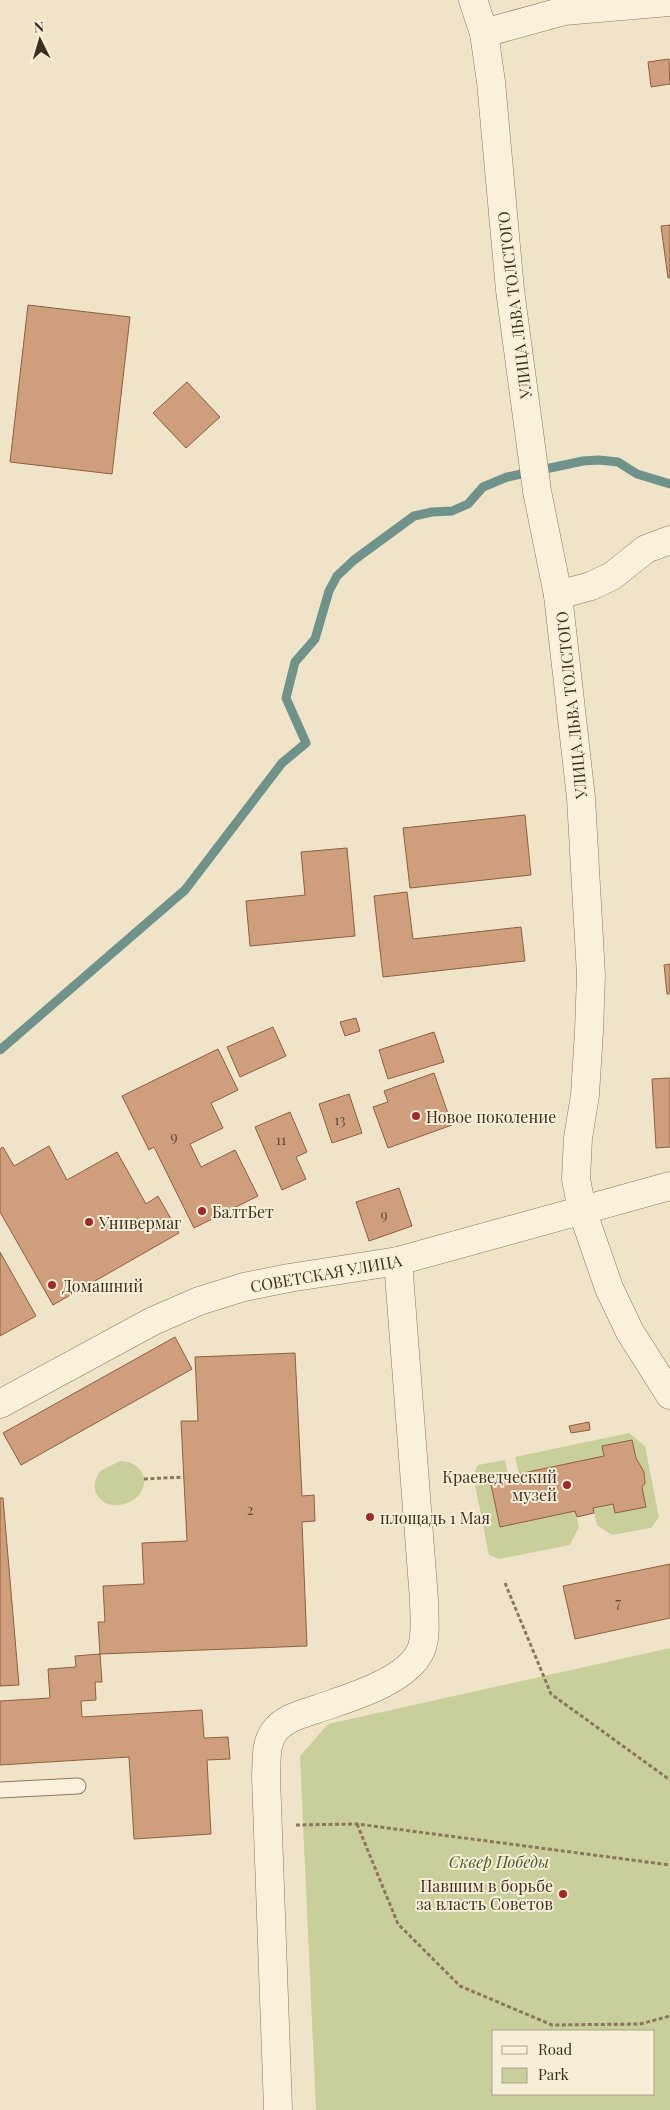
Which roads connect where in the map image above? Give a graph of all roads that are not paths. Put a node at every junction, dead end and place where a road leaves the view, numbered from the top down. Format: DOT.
graph roads {
  1 [pos="473,0"];
  2 [pos="670,2"];
  3 [pos="484,34"];
  4 [pos="670,540"];
  5 [pos="558,596"];
  6 [pos="670,1186"];
  7 [pos="582,1210"];
  8 [pos="398,1261"];
  9 [pos="670,1395"];
  10 [pos="0,1404"];
  11 [pos="78,1786"];
  12 [pos="0,1790"];
  13 [pos="278,2109"];
  1 -- 3 [label="street, УЛИЦА ЛЬВА ТОЛСТОГО"];
  2 -- 3 [label="street"];
  3 -- 5 [label="street, УЛИЦА ЛЬВА ТОЛСТОГО"];
  4 -- 5 [label="street"];
  5 -- 7 [label="street, УЛИЦА ЛЬВА ТОЛСТОГО"];
  6 -- 7 [label="street, СОВЕТСКАЯ УЛИЦА"];
  7 -- 8 [label="street, СОВЕТСКАЯ УЛИЦА"];
  7 -- 9 [label="street, УЛИЦА ЛЬВА ТОЛСТОГО"];
  8 -- 10 [label="street, СОВЕТСКАЯ УЛИЦА"];
  8 -- 13 [label="street"];
  11 -- 12 [label="lane"];
}
